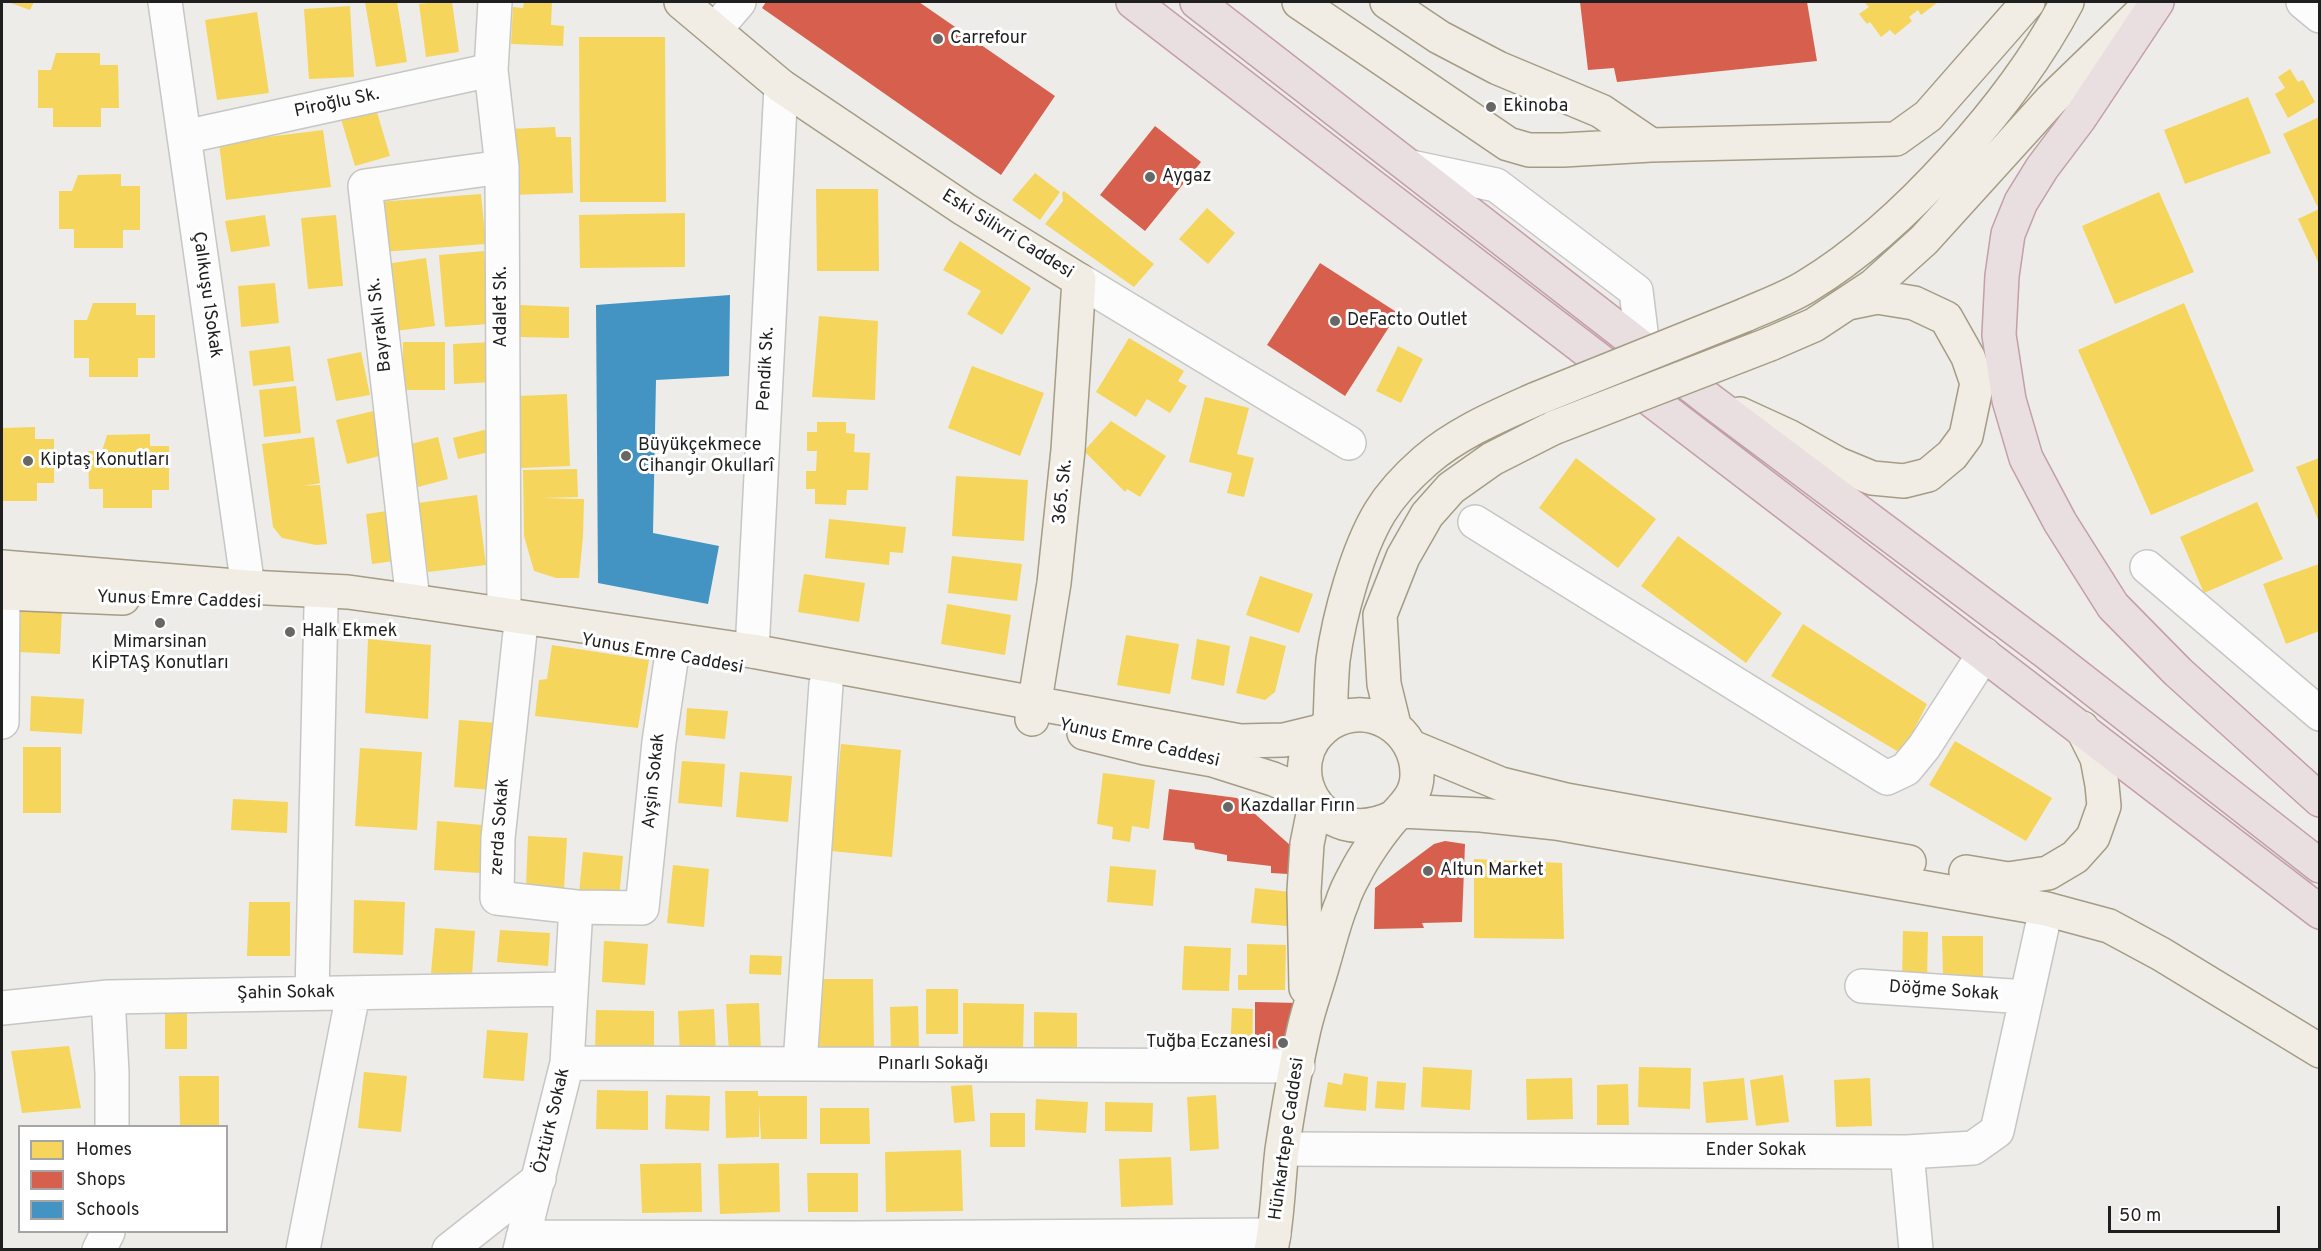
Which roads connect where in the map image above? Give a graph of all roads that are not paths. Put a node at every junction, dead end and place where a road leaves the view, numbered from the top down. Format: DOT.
graph roads {
  1 [pos="165,2"];
  2 [pos="495,2"];
  3 [pos="681,2"];
  4 [pos="739,2"];
  5 [pos="1133,2"];
  6 [pos="1197,2"];
  7 [pos="1299,2"];
  8 [pos="1387,2"];
  9 [pos="2028,2"];
  10 [pos="2067,2"];
  11 [pos="2155,2"];
  12 [pos="2303,2"];
  13 [pos="2319,16"];
  14 [pos="715,30"];
  15 [pos="491,70"];
  16 [pos="782,86"];
  17 [pos="184,137"];
  18 [pos="1651,145"];
  19 [pos="502,167"];
  20 [pos="1079,280"];
  21 [pos="1848,303"];
  22 [pos="1711,401"];
  23 [pos="1349,443"];
  24 [pos="1475,522"];
  25 [pos="2147,567"];
  26 [pos="2,585"];
  27 [pos="248,587"];
  28 [pos="413,601"];
  29 [pos="321,607"];
  30 [pos="512,623"];
  31 [pos="752,651"];
  32 [pos="672,654"];
  33 [pos="1984,654"];
  34 [pos="826,684"];
  35 [pos="1034,711"];
  36 [pos="2319,714"];
  37 [pos="2,722"];
  38 [pos="1325,727"];
  39 [pos="2082,728"];
  40 [pos="1403,736"];
  41 [pos="1312,799"];
  42 [pos="2319,800"];
  43 [pos="1397,814"];
  44 [pos="2319,866"];
  45 [pos="576,907"];
  46 [pos="2046,909"];
  47 [pos="2319,912"];
  48 [pos="1862,986"];
  49 [pos="570,989"];
  50 [pos="312,993"];
  51 [pos="353,994"];
  52 [pos="108,997"];
  53 [pos="2026,997"];
  54 [pos="2,1008"];
  55 [pos="1304,1028"];
  56 [pos="2319,1051"];
  57 [pos="567,1063"];
  58 [pos="800,1064"];
  59 [pos="1298,1066"];
  60 [pos="112,1125"];
  61 [pos="1282,1149"];
  62 [pos="1906,1152"];
  63 [pos="539,1179"];
  64 [pos="108,1233"];
  65 [pos="1273,1242"];
  66 [pos="521,1243"];
  67 [pos="99,1250"];
  68 [pos="303,1250"];
  69 [pos="449,1250"];
  70 [pos="1916,1250"];
  1 -- 17 [label="street, Çalıkuşu 1Sokak"];
  2 -- 15 [label="street, Adalet Sk."];
  3 -- 14 [label="main road, Eski Silivri Caddesi"];
  4 -- 14 [label="street"];
  5 -- 33 [label="highway"];
  6 -- 22 [label="highway"];
  7 -- 18 [label="main road"];
  8 -- 18 [label="main road"];
  9 -- 18 [label="main road"];
  10 -- 38 [label="main road, bridge"];
  11 -- 21 [label="main road"];
  11 -- 42 [label="highway"];
  12 -- 13 [label="street"];
  14 -- 16 [label="main road, Eski Silivri Caddesi"];
  15 -- 17 [label="street, Piroğlu Sk."];
  15 -- 19 [label="street, Adalet Sk."];
  16 -- 20 [label="main road, Eski Silivri Caddesi"];
  16 -- 31 [label="street, Pendik Sk."];
  17 -- 27 [label="street, Çalıkuşu 1Sokak"];
  19 -- 28 [label="street, Bayraklı Sk."];
  19 -- 30 [label="street, Adalet Sk."];
  20 -- 23 [label="street, Eski Silivri Caddesi"];
  20 -- 35 [label="main road, 365. Sk."];
  21 -- 22 [label="main road"];
  21 -- 40 [label="main road, bridge"];
  22 -- 44 [label="highway"];
  24 -- 33 [label="street"];
  25 -- 36 [label="street"];
  26 -- 27 [label="main road"];
  26 -- 29 [label="main road, Yunus Emre Caddesi"];
  26 -- 37 [label="street"];
  27 -- 28 [label="main road"];
  28 -- 30 [label="main road"];
  29 -- 30 [label="main road, Yunus Emre Caddesi"];
  29 -- 50 [label="street"];
  30 -- 31 [label="main road"];
  30 -- 32 [label="main road, Yunus Emre Caddesi"];
  30 -- 45 [label="street, zerda Sokak"];
  31 -- 35 [label="main road"];
  32 -- 34 [label="main road, Yunus Emre Caddesi"];
  32 -- 45 [label="street, Ayşin Sokak"];
  33 -- 39 [label="highway"];
  34 -- 35 [label="main road, Yunus Emre Caddesi"];
  34 -- 58 [label="street"];
  35 -- 38 [label="main road"];
  35 -- 41 [label="main road, Yunus Emre Caddesi"];
  38 -- 40 [label="main road"];
  38 -- 41 [label="main road"];
  39 -- 40 [label="main road"];
  39 -- 47 [label="highway"];
  40 -- 43 [label="main road"];
  41 -- 43 [label="main road"];
  41 -- 55 [label="main road"];
  43 -- 46 [label="main road"];
  43 -- 55 [label="main road"];
  45 -- 49 [label="street"];
  46 -- 53 [label="street, Ender Sokak"];
  46 -- 56 [label="main road"];
  48 -- 53 [label="street, Döğme Sokak"];
  49 -- 51 [label="street, Şahin Sokak"];
  49 -- 57 [label="street, Öztürk Sokak"];
  50 -- 51 [label="street, Şahin Sokak"];
  50 -- 52 [label="street, Şahin Sokak"];
  51 -- 68 [label="street"];
  52 -- 54 [label="street, Şahin Sokak"];
  52 -- 60 [label="street"];
  53 -- 62 [label="street, Ender Sokak"];
  55 -- 59 [label="main road, Hünkartepe Caddesi"];
  57 -- 58 [label="street, Pınarlı Sokağı"];
  57 -- 63 [label="street, Öztürk Sokak"];
  58 -- 59 [label="street, Pınarlı Sokağı"];
  59 -- 61 [label="main road, Hünkartepe Caddesi"];
  61 -- 62 [label="street, Ender Sokak"];
  61 -- 65 [label="main road, Hünkartepe Caddesi"];
  62 -- 70 [label="street"];
  63 -- 66 [label="street, Öztürk Sokak"];
  63 -- 69 [label="street"];
  64 -- 67 [label="street"];
  65 -- 66 [label="street"];
}
